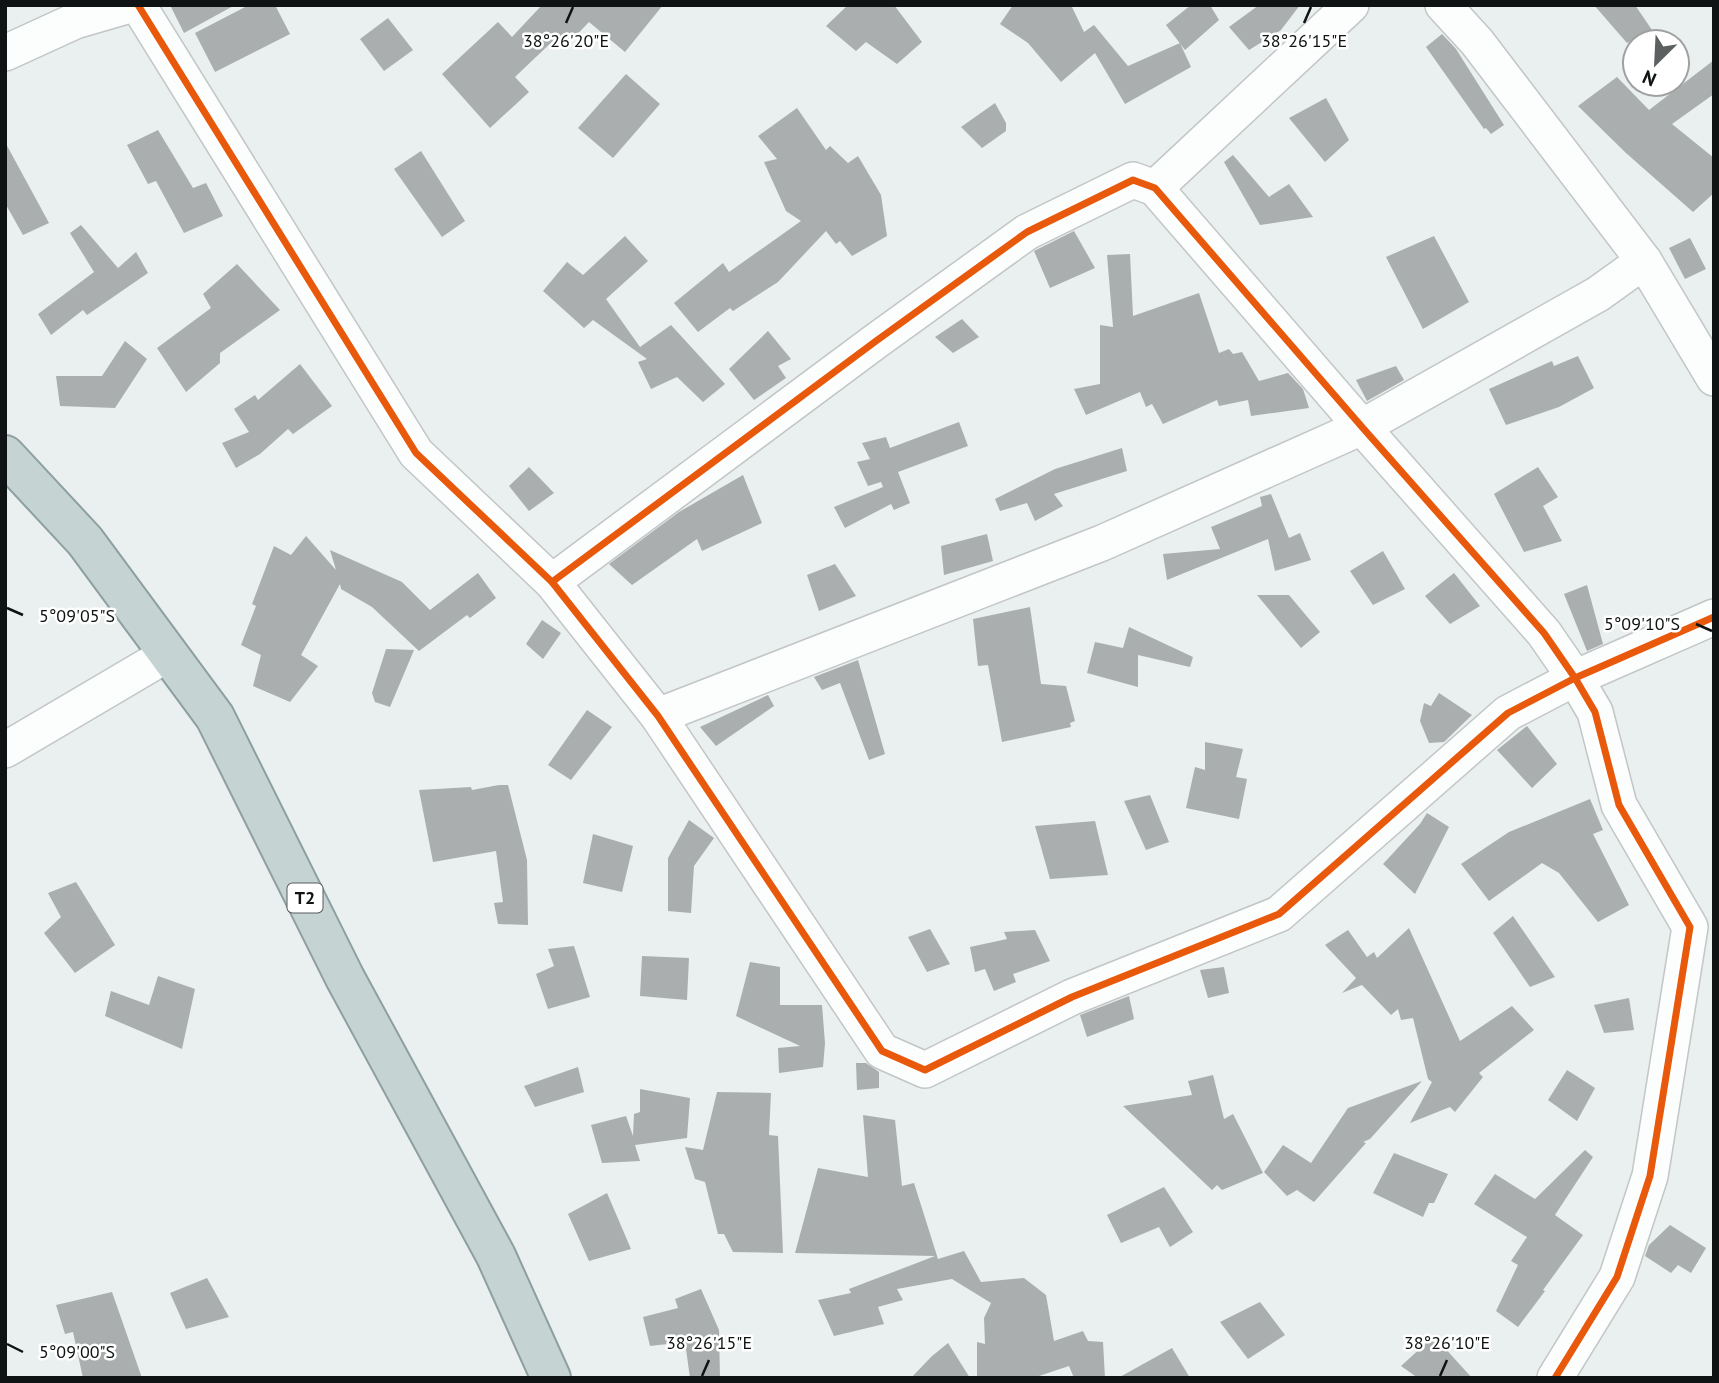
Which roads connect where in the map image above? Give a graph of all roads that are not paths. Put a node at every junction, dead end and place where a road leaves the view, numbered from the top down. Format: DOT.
graph roads {
  1 [pos="130,5"];
  2 [pos="138,5"];
  3 [pos="1351,5"];
  4 [pos="1443,5"];
  5 [pos="5,53"];
  6 [pos="1156,188"];
  7 [pos="1644,261"];
  8 [pos="1714,378"];
  9 [pos="1362,427"];
  10 [pos="5,455"];
  11 [pos="552,582"];
  12 [pos="1714,617"];
  13 [pos="168,654"];
  14 [pos="1575,678"];
  15 [pos="658,716"];
  16 [pos="5,751"];
  17 [pos="1702,919"];
  18 [pos="551,1378"];
  19 [pos="1555,1378"];
  1 -- 5 [label="street"];
  2 -- 11 [label="street"];
  3 -- 6 [label="street"];
  4 -- 7 [label="street"];
  6 -- 9 [label="street"];
  6 -- 11 [label="street"];
  7 -- 8 [label="street"];
  7 -- 9 [label="street"];
  9 -- 14 [label="street"];
  9 -- 15 [label="street"];
  10 -- 13 [label="highway, T2"];
  11 -- 15 [label="street"];
  12 -- 14 [label="street"];
  13 -- 16 [label="street"];
  13 -- 18 [label="highway, T2"];
  14 -- 15 [label="street"];
  14 -- 17 [label="street"];
  17 -- 19 [label="street"];
}
